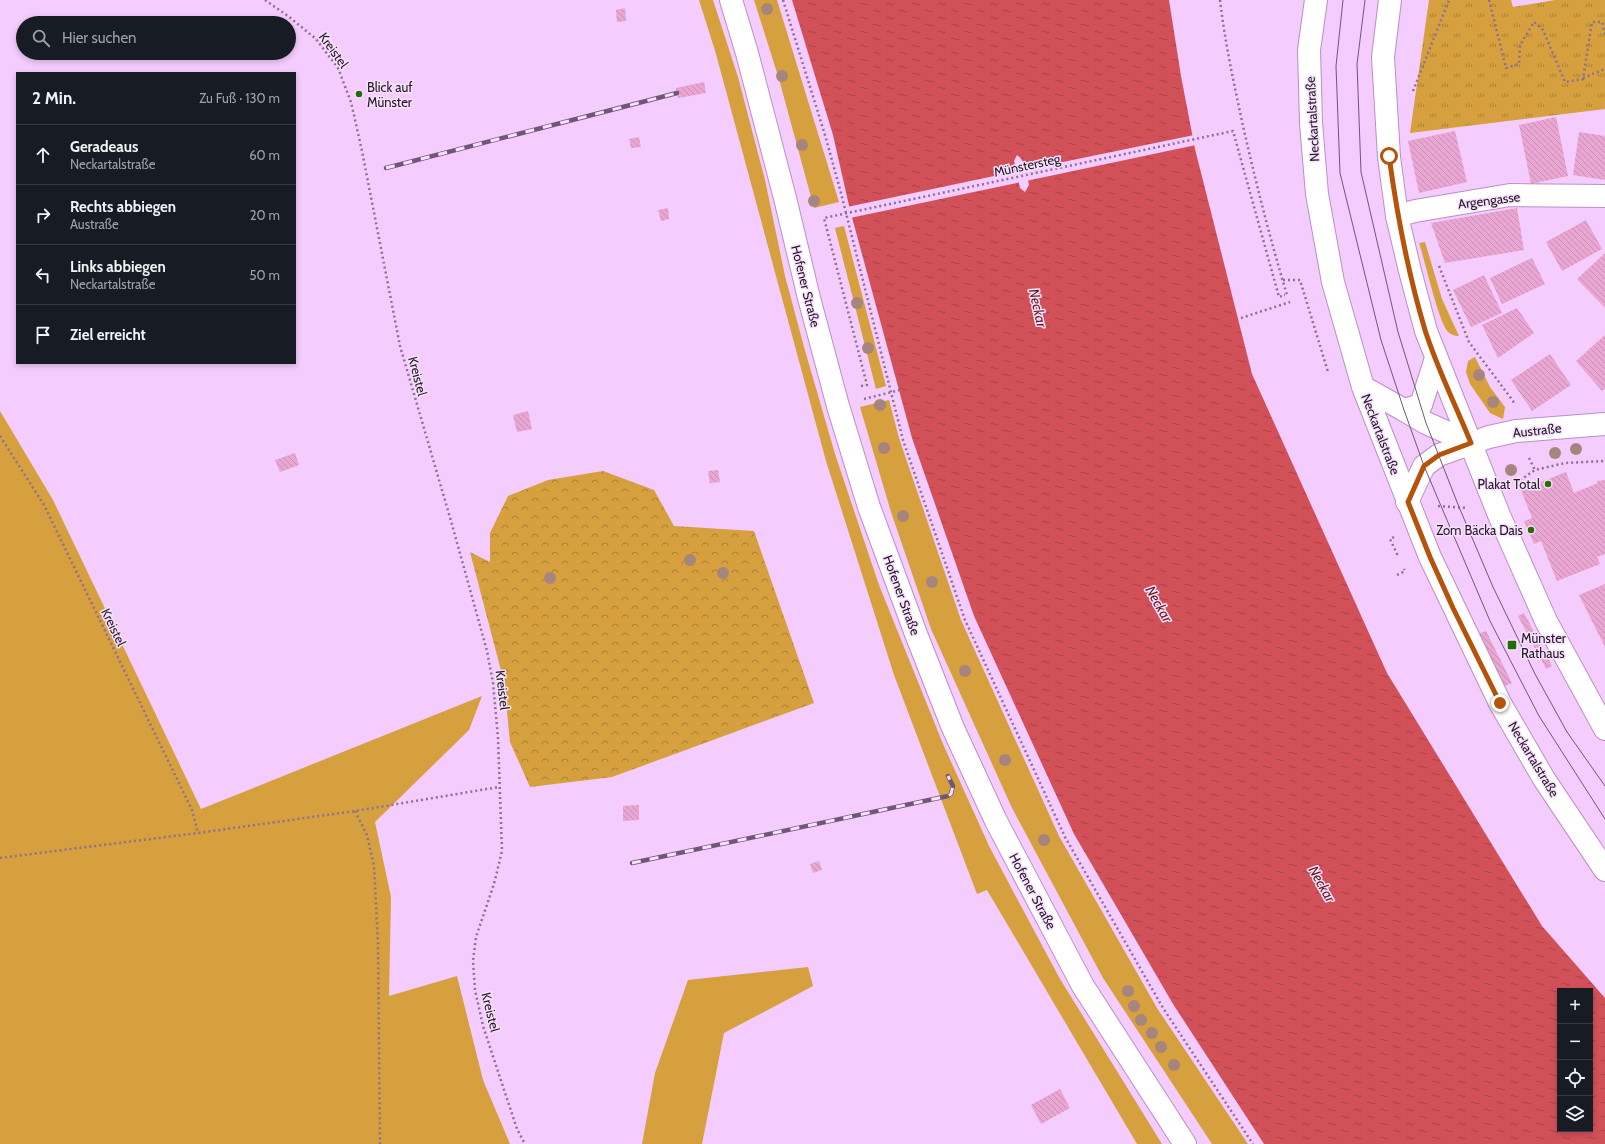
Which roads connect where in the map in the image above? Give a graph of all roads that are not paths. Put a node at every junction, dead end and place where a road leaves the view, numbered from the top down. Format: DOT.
graph roads {
  1 [pos="731,0"];
  2 [pos="1316,0"];
  3 [pos="1390,0"];
  4 [pos="1605,196"];
  5 [pos="1397,216"];
  6 [pos="1436,358"];
  7 [pos="1363,387"];
  8 [pos="1404,410"];
  9 [pos="1605,424"];
  10 [pos="1471,443"];
  11 [pos="1408,502"];
  12 [pos="1605,729"];
  13 [pos="1605,870"];
  14 [pos="1185,1144"];
  1 -- 14 [label="main road, Hofener Straße"];
  2 -- 7 [label="main road, Neckartalstraße"];
  3 -- 5 [label="main road"];
  4 -- 5 [label="main road, Argengasse"];
  5 -- 6 [label="main road"];
  6 -- 8 [label="main road"];
  6 -- 10 [label="main road"];
  7 -- 8 [label="main road"];
  7 -- 11 [label="main road, Neckartalstraße"];
  8 -- 10 [label="main road"];
  9 -- 10 [label="main road, Austraße"];
  10 -- 11 [label="main road, Austraße"];
  10 -- 12 [label="main road"];
  11 -- 13 [label="main road, Neckartalstraße"];
}
